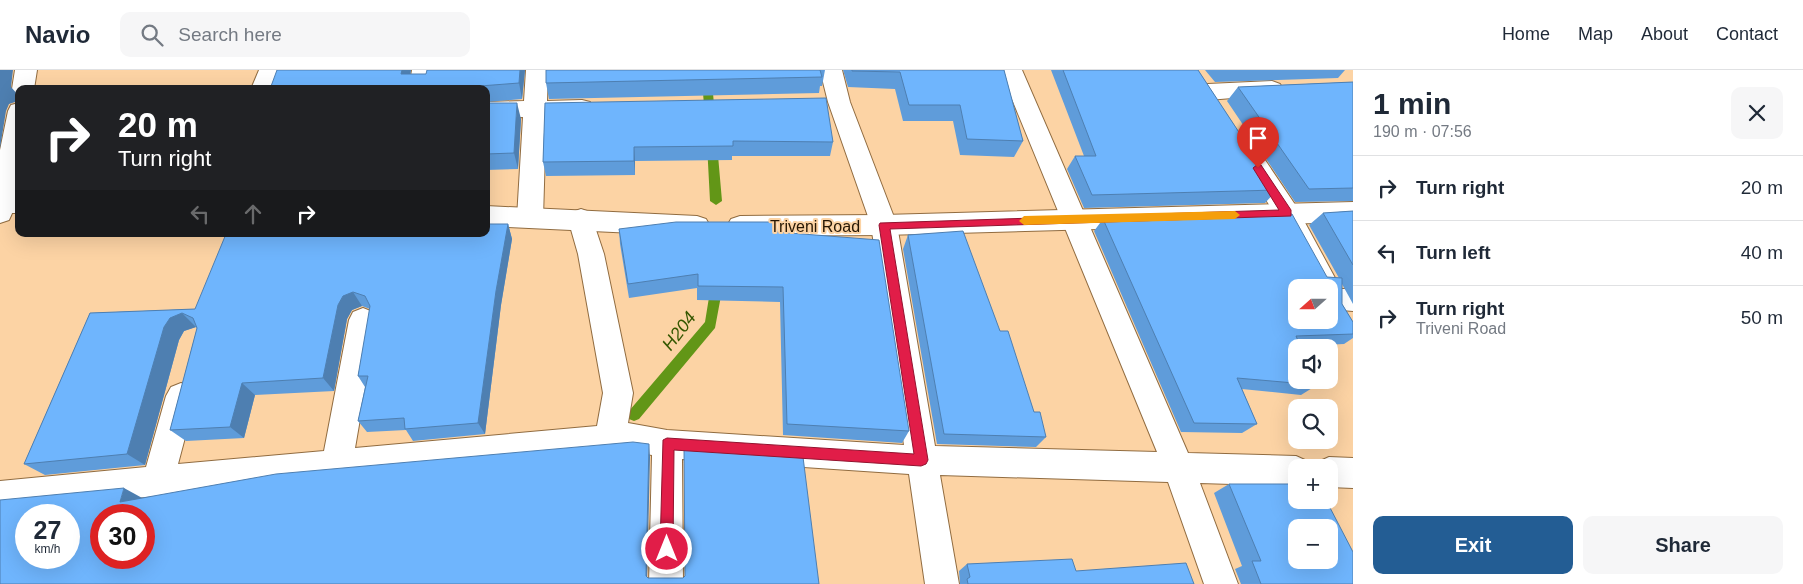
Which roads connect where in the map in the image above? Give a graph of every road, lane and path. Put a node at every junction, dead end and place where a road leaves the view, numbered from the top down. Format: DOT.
graph roads {
  1 [pos="26,70"];
  2 [pos="270,70"];
  3 [pos="423,70"];
  4 [pos="537,70"];
  5 [pos="831,70"];
  6 [pos="1011,70"];
  7 [pos="1193,70"];
  8 [pos="24,85"];
  9 [pos="264,85"];
  10 [pos="421,85"];
  11 [pos="1295,88"];
  12 [pos="1208,92"];
  13 [pos="599,108"];
  14 [pos="533,109"];
  15 [pos="490,110"];
  16 [pos="1224,116"];
  17 [pos="15,138"];
  18 [pos="1245,148"];
  19 [pos="5,206"];
  20 [pos="1353,212"];
  21 [pos="1287,213"];
  22 [pos="490,216"];
  23 [pos="530,218"];
  24 [pos="582,219"];
  25 [pos="1075,219"];
  26 [pos="884,225"];
  27 [pos="1327,279"];
  28 [pos="1338,299"];
  29 [pos="363,320"];
  30 [pos="1348,326"];
  31 [pos="188,369"];
  32 [pos="610,439"];
  33 [pos="667,444"];
  34 [pos="921,460"];
  35 [pos="337,464"];
  36 [pos="1179,468"];
  37 [pos="1288,471"];
  38 [pos="1338,472"];
  39 [pos="1353,473"];
  40 [pos="158,481"];
  41 [pos="0,496"];
  42 [pos="666,584"];
  43 [pos="942,584"];
  44 [pos="1221,584"];
  1 -- 8 [label="street"];
  2 -- 9 [label="street"];
  3 -- 10 [label="street"];
  4 -- 14 [label="street"];
  5 -- 26 [label="street"];
  6 -- 25 [label="street"];
  7 -- 12 [label="street"];
  11 -- 12 [label="street"];
  12 -- 16 [label="street"];
  13 -- 14 [label="street"];
  14 -- 15 [label="street"];
  14 -- 23 [label="street"];
  17 -- 19 [label="street"];
  18 -- 21 [label="street"];
  20 -- 21 [label="street, Triveni Road"];
  21 -- 25 [label="street, Triveni Road"];
  21 -- 27 [label="street"];
  22 -- 23 [label="street, Triveni Road"];
  23 -- 24 [label="street, Triveni Road"];
  24 -- 26 [label="street, Triveni Road"];
  24 -- 32 [label="street"];
  25 -- 26 [label="street, Triveni Road"];
  25 -- 36 [label="street"];
  26 -- 34 [label="street"];
  28 -- 30 [label="street"];
  29 -- 35 [label="street"];
  31 -- 40 [label="street"];
  32 -- 33 [label="street"];
  32 -- 35 [label="street"];
  33 -- 34 [label="street"];
  33 -- 42 [label="street"];
  34 -- 36 [label="street"];
  34 -- 43 [label="street"];
  35 -- 40 [label="street"];
  36 -- 37 [label="street"];
  36 -- 44 [label="street"];
  38 -- 39 [label="street"];
  40 -- 41 [label="street"];
}
